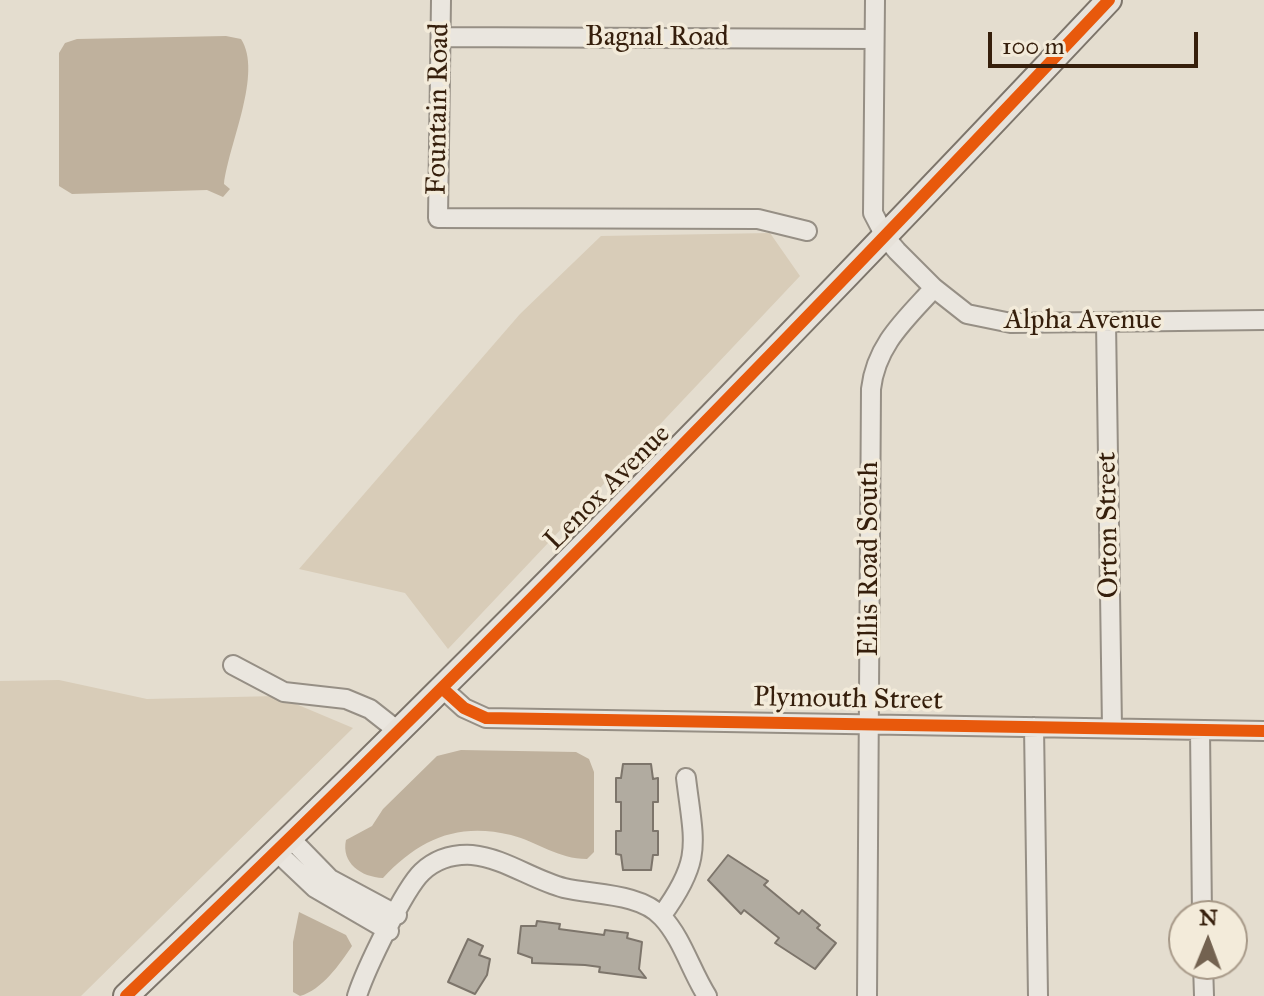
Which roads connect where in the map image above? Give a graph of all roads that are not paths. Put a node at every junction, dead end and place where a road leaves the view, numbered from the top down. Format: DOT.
graph roads {
  1 [pos="441,0"];
  2 [pos="875,0"];
  3 [pos="1109,0"];
  4 [pos="441,37"];
  5 [pos="874,39"];
  6 [pos="807,231"];
  7 [pos="886,238"];
  8 [pos="934,288"];
  9 [pos="1264,320"];
  10 [pos="1106,322"];
  11 [pos="233,665"];
  12 [pos="442,688"];
  13 [pos="870,724"];
  14 [pos="1034,727"];
  15 [pos="1112,728"];
  16 [pos="1200,730"];
  17 [pos="398,731"];
  18 [pos="1264,731"];
  19 [pos="686,778"];
  20 [pos="284,846"];
  21 [pos="1202,900"];
  22 [pos="662,915"];
  23 [pos="393,923"];
  24 [pos="126,996"];
  25 [pos="357,996"];
  26 [pos="707,996"];
  27 [pos="867,996"];
  28 [pos="1038,996"];
  1 -- 4 [label="street, Fountain Road"];
  2 -- 5 [label="street"];
  3 -- 7 [label="main road, Lenox Avenue"];
  4 -- 5 [label="street, Bagnal Road"];
  4 -- 6 [label="street, Fountain Road"];
  5 -- 7 [label="street"];
  7 -- 8 [label="street, Alpha Avenue"];
  7 -- 12 [label="main road, Lenox Avenue"];
  8 -- 10 [label="street, Alpha Avenue"];
  8 -- 13 [label="street, Ellis Road South"];
  9 -- 10 [label="street, Alpha Avenue"];
  10 -- 15 [label="street, Orton Street"];
  11 -- 17 [label="street"];
  12 -- 13 [label="street, Plymouth Street"];
  12 -- 17 [label="main road, Lenox Avenue"];
  13 -- 14 [label="street, Plymouth Street"];
  13 -- 27 [label="street, Ellis Road South"];
  14 -- 15 [label="street, Plymouth Street"];
  14 -- 28 [label="street"];
  15 -- 16 [label="street, Plymouth Street"];
  16 -- 18 [label="street, Plymouth Street"];
  16 -- 21 [label="street"];
  17 -- 20 [label="main road, Lenox Avenue"];
  19 -- 22 [label="street"];
  20 -- 23 [label="street"];
  20 -- 24 [label="main road, Lenox Avenue"];
  22 -- 23 [label="street"];
  22 -- 26 [label="street"];
  23 -- 25 [label="street"];
}
